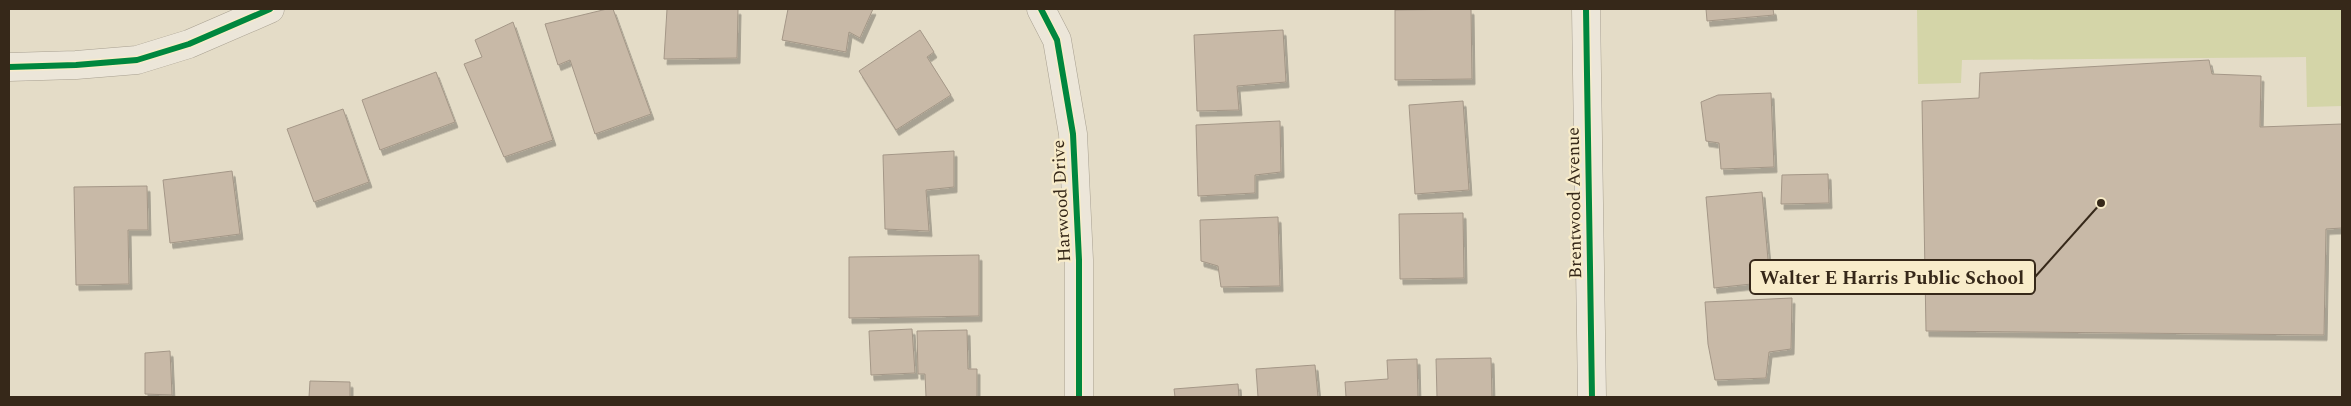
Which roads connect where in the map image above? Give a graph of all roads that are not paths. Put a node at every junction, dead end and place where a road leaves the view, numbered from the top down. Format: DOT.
graph roads {
  1 [pos="270,9"];
  2 [pos="1041,9"];
  3 [pos="1586,9"];
  4 [pos="9,67"];
  5 [pos="1079,397"];
  6 [pos="1592,397"];
  1 -- 4 [label="street"];
  2 -- 5 [label="street, Harwood Drive"];
  3 -- 6 [label="street, Brentwood Avenue"];
}
